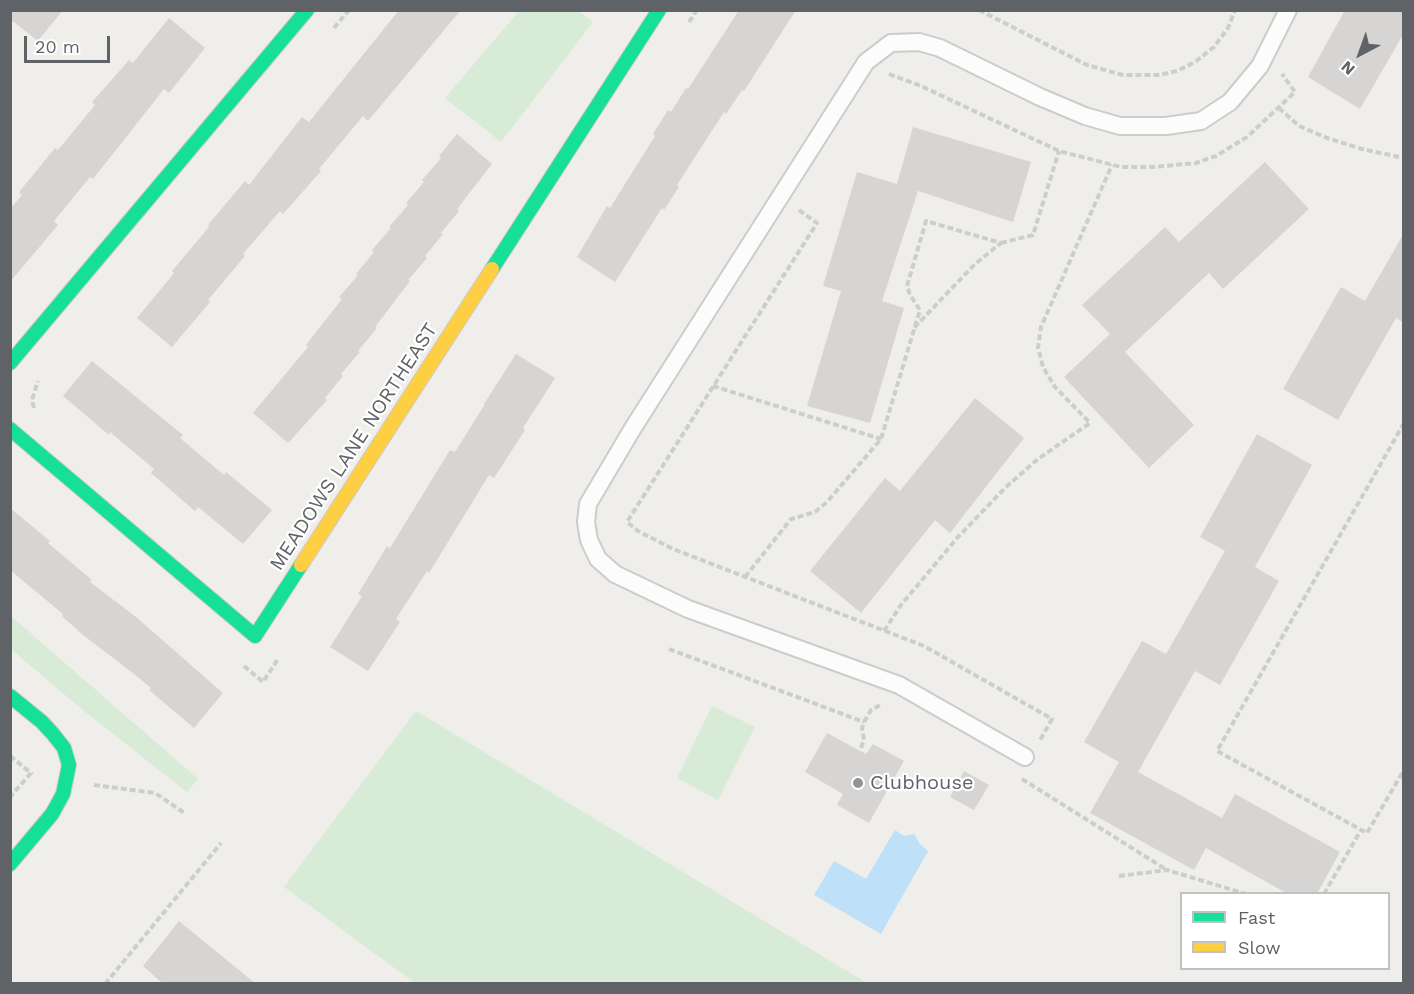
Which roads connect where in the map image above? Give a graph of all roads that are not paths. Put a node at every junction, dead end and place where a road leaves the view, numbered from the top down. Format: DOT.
graph roads {
  1 [pos="307,10"];
  2 [pos="659,10"];
  3 [pos="1288,10"];
  4 [pos="10,363"];
  5 [pos="10,429"];
  6 [pos="10,696"];
  7 [pos="1030,752"];
  8 [pos="10,864"];
  1 -- 4 [label="street"];
  2 -- 5 [label="street, MEADOWS LANE NORTHEAST"];
  3 -- 7 [label="lane"];
  6 -- 8 [label="street"];
}
